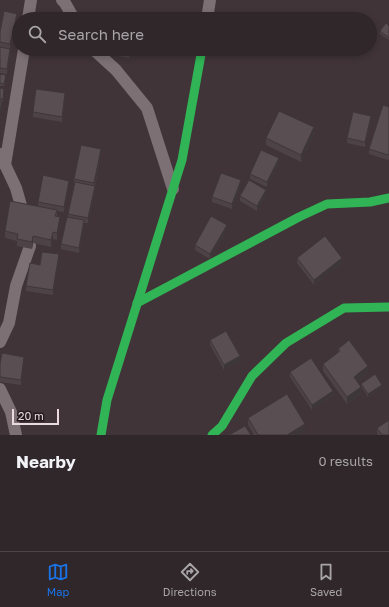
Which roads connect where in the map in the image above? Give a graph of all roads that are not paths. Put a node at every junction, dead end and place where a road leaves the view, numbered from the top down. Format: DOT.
graph roads {
  1 [pos="31,0"];
  2 [pos="62,0"];
  3 [pos="210,0"];
  4 [pos="29,12"];
  5 [pos="70,12"];
  6 [pos="208,12"];
  7 [pos="23,56"];
  8 [pos="101,56"];
  9 [pos="201,56"];
  10 [pos="3,160"];
  11 [pos="173,189"];
  12 [pos="389,198"];
  13 [pos="137,303"];
  14 [pos="389,307"];
  15 [pos="0,342"];
  16 [pos="0,389"];
  17 [pos="16,435"];
  18 [pos="101,435"];
  19 [pos="212,435"];
  1 -- 4 [label="street"];
  2 -- 5 [label="street"];
  3 -- 6 [label="street"];
  7 -- 10 [label="street"];
  8 -- 11 [label="street"];
  9 -- 11 [label="street"];
  10 -- 15 [label="street"];
  11 -- 13 [label="street"];
  12 -- 13 [label="street"];
  13 -- 18 [label="street"];
  14 -- 19 [label="street"];
  16 -- 17 [label="street"];
}
